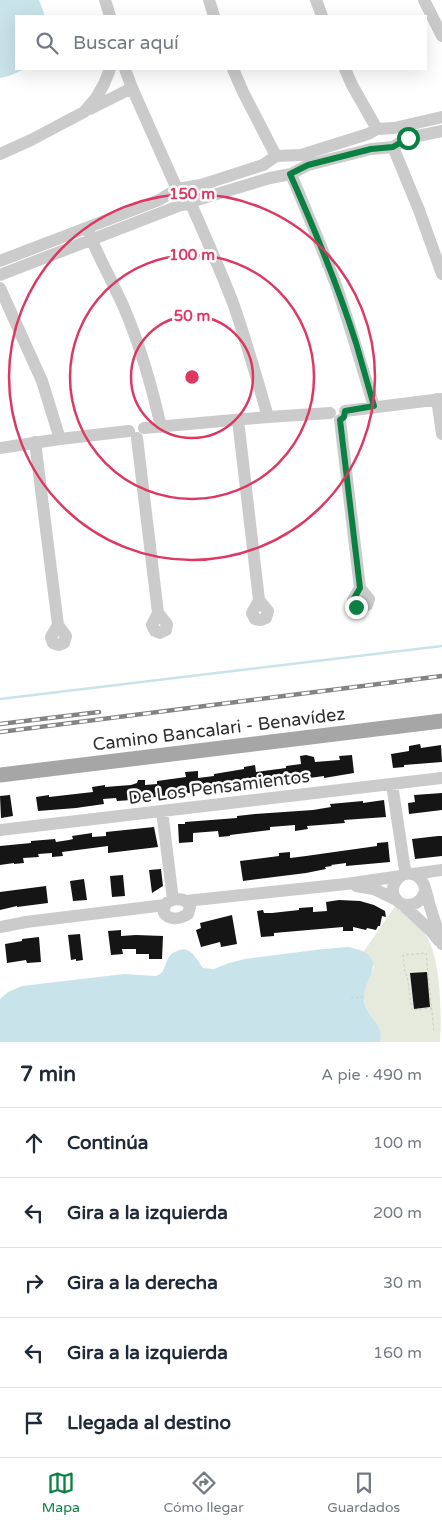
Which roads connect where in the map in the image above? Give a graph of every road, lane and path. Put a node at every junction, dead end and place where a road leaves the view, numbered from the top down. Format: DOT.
graph roads {
  1 [pos="105,0"];
  2 [pos="209,0"];
  3 [pos="316,0"];
  4 [pos="424,0"];
  5 [pos="110,15"];
  6 [pos="214,15"];
  7 [pos="322,15"];
  8 [pos="442,34"];
  9 [pos="110,70"];
  10 [pos="125,70"];
  11 [pos="233,70"];
  12 [pos="344,70"];
  13 [pos="132,88"];
  14 [pos="84,112"];
  15 [pos="442,117"];
  16 [pos="394,128"];
  17 [pos="373,131"];
  18 [pos="442,131"];
  19 [pos="396,145"];
  20 [pos="379,148"];
  21 [pos="0,154"];
  22 [pos="292,156"];
  23 [pos="273,158"];
  24 [pos="294,172"];
  25 [pos="275,177"];
  26 [pos="174,191"];
  27 [pos="190,199"];
  28 [pos="89,234"];
  29 [pos="0,261"];
  30 [pos="442,274"];
  31 [pos="0,275"];
  32 [pos="0,288"];
  33 [pos="440,399"];
  34 [pos="374,406"];
  35 [pos="338,414"];
  36 [pos="268,417"];
  37 [pos="238,420"];
  38 [pos="161,427"];
  39 [pos="136,432"];
  40 [pos="442,434"];
  41 [pos="60,439"];
  42 [pos="35,442"];
  43 [pos="0,448"];
  44 [pos="360,588"];
  45 [pos="259,600"];
  46 [pos="158,613"];
  47 [pos="58,625"];
  48 [pos="442,721"];
  49 [pos="0,775"];
  50 [pos="442,778"];
  51 [pos="392,784"];
  52 [pos="162,811"];
  53 [pos="0,830"];
  54 [pos="442,871"];
  55 [pos="407,875"];
  56 [pos="346,884"];
  57 [pos="425,889"];
  58 [pos="219,898"];
  59 [pos="175,902"];
  60 [pos="400,902"];
  61 [pos="131,910"];
  62 [pos="187,914"];
  63 [pos="171,918"];
  64 [pos="0,927"];
  65 [pos="442,945"];
  66 [pos="364,997"];
  67 [pos="351,998"];
  68 [pos="432,1008"];
  69 [pos="434,1032"];
  1 -- 5 [label="street"];
  2 -- 6 [label="street"];
  3 -- 7 [label="street"];
  4 -- 8 [label="street"];
  9 -- 14 [label="street"];
  10 -- 13 [label="street"];
  11 -- 23 [label="street"];
  12 -- 17 [label="street"];
  13 -- 14 [label="street"];
  13 -- 26 [label="street"];
  14 -- 21 [label="street"];
  15 -- 16 [label="street"];
  16 -- 17 [label="street"];
  16 -- 19 [label="street"];
  17 -- 20 [label="street"];
  17 -- 22 [label="street"];
  18 -- 19 [label="street"];
  19 -- 20 [label="street"];
  19 -- 30 [label="street"];
  20 -- 24 [label="street"];
  22 -- 23 [label="street"];
  22 -- 24 [label="street"];
  23 -- 25 [label="street"];
  23 -- 27 [label="street"];
  24 -- 25 [label="street"];
  24 -- 34 [label="street"];
  25 -- 27 [label="street"];
  26 -- 27 [label="street"];
  26 -- 27 [label="street"];
  26 -- 28 [label="street"];
  27 -- 28 [label="street"];
  27 -- 36 [label="street"];
  28 -- 29 [label="street"];
  28 -- 31 [label="street"];
  28 -- 38 [label="street"];
  32 -- 41 [label="street"];
  33 -- 34 [label="street"];
  33 -- 40 [label="street"];
  34 -- 35 [label="street"];
  35 -- 36 [label="street"];
  35 -- 44 [label="street"];
  36 -- 37 [label="street"];
  37 -- 38 [label="street"];
  37 -- 45 [label="street"];
  38 -- 39 [label="street"];
  39 -- 41 [label="street"];
  39 -- 46 [label="street"];
  41 -- 42 [label="street"];
  42 -- 43 [label="street"];
  42 -- 47 [label="street"];
  48 -- 49 [label="main road, Camino Bancalari - Benavídez"];
  50 -- 51 [label="street, De Los Pensamientos"];
  51 -- 52 [label="street, De Los Pensamientos"];
  51 -- 55 [label="street"];
  52 -- 53 [label="street, De Los Pensamientos"];
  52 -- 59 [label="street"];
  54 -- 55 [label="street"];
  54 -- 57 [label="street"];
  55 -- 56 [label="street"];
  55 -- 57 [label="street"];
  55 -- 60 [label="street"];
  56 -- 58 [label="street"];
  56 -- 60 [label="street"];
  57 -- 60 [label="street"];
  57 -- 65 [label="street"];
  58 -- 59 [label="street"];
  58 -- 62 [label="street"];
  59 -- 61 [label="street"];
  59 -- 62 [label="street"];
  59 -- 63 [label="street"];
  60 -- 65 [label="street"];
  61 -- 63 [label="street"];
  61 -- 64 [label="street"];
  62 -- 63 [label="street"];
  66 -- 67 [label="path"];
  68 -- 68 [label="path"];
  68 -- 69 [label="path"];
}
